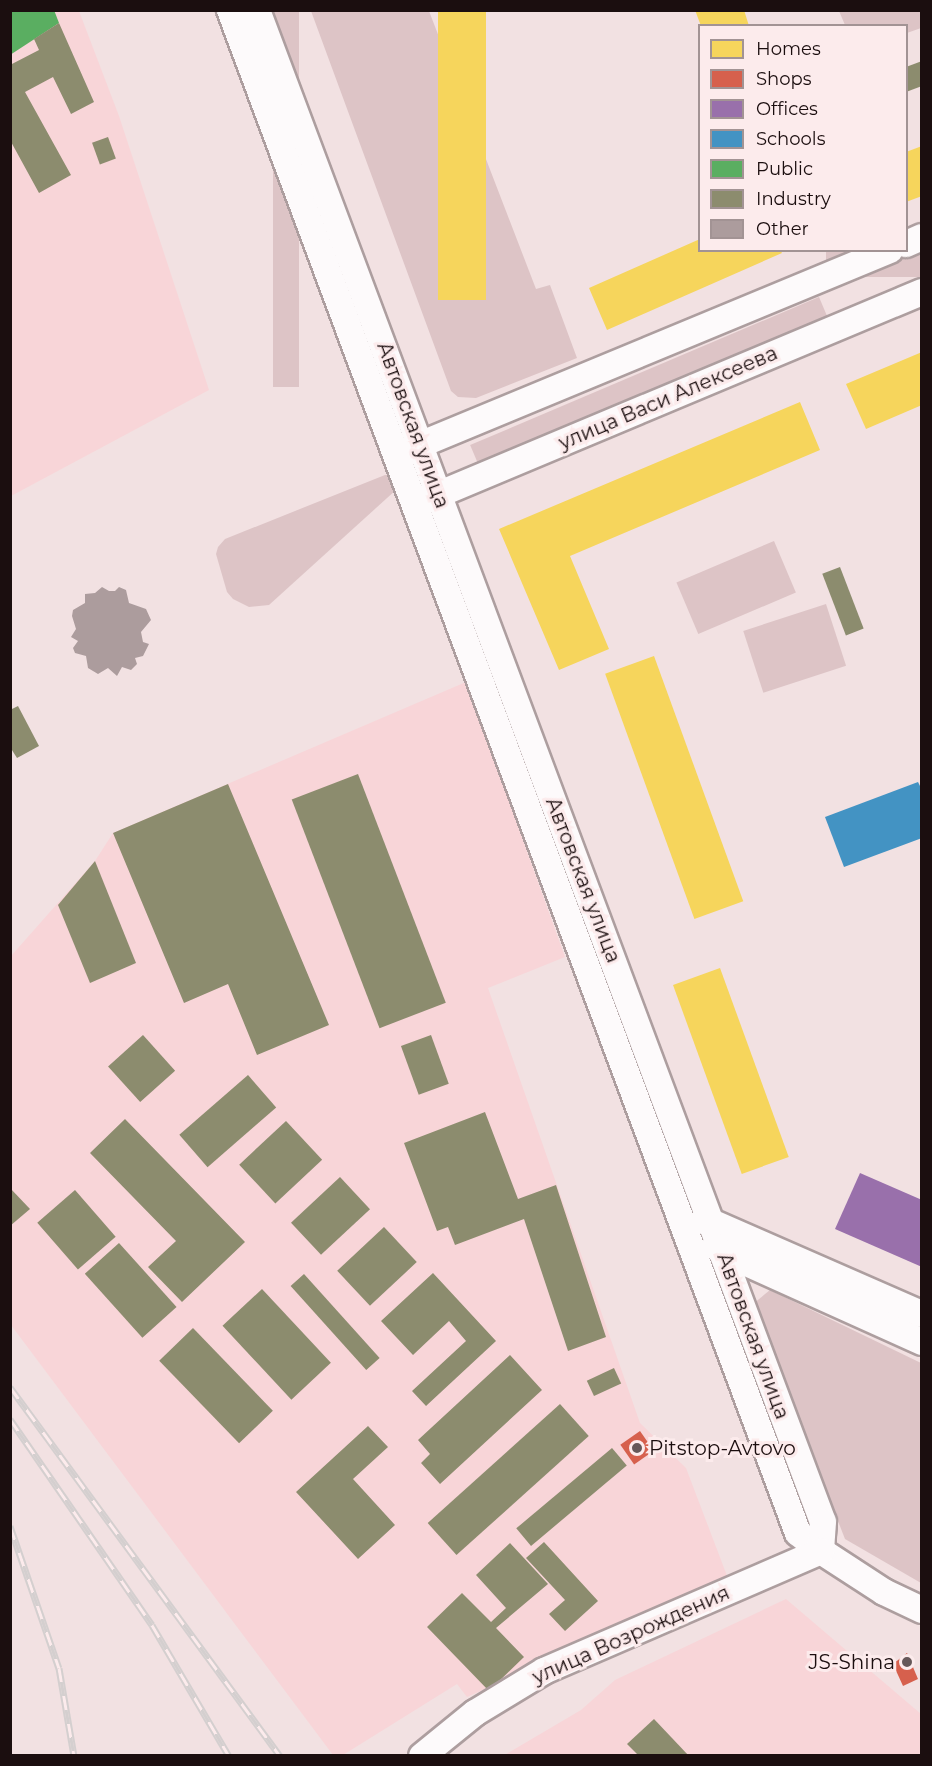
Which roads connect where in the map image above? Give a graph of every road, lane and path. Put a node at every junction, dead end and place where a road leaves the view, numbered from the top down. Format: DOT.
graph roads {
  1 [pos="230,10"];
  2 [pos="257,10"];
  3 [pos="885,252"];
  4 [pos="921,292"];
  5 [pos="421,445"];
  6 [pos="396,454"];
  7 [pos="439,495"];
  8 [pos="415,505"];
  9 [pos="681,1220"];
  10 [pos="711,1222"];
  11 [pos="722,1252"];
  12 [pos="921,1314"];
  13 [pos="921,1342"];
  14 [pos="820,1551"];
  15 [pos="921,1611"];
  16 [pos="422,1755"];
  1 -- 6 [label="street, Автовская улица"];
  2 -- 5 [label="street, Автовская улица"];
  3 -- 5 [label="street"];
  4 -- 7 [label="street, улица Васи Алексеева"];
  5 -- 6 [label="street"];
  5 -- 7 [label="street, Автовская улица"];
  6 -- 8 [label="street, Автовская улица"];
  7 -- 8 [label="street, улица Васи Алексеева"];
  7 -- 10 [label="street, Автовская улица"];
  8 -- 9 [label="street, Автовская улица"];
  9 -- 10 [label="street"];
  9 -- 11 [label="street"];
  9 -- 14 [label="street, Автовская улица"];
  10 -- 11 [label="street, Автовская улица"];
  10 -- 12 [label="street"];
  11 -- 13 [label="street"];
  11 -- 14 [label="street, Автовская улица"];
  14 -- 15 [label="street"];
  14 -- 16 [label="street, улица Возрождения"];
}
